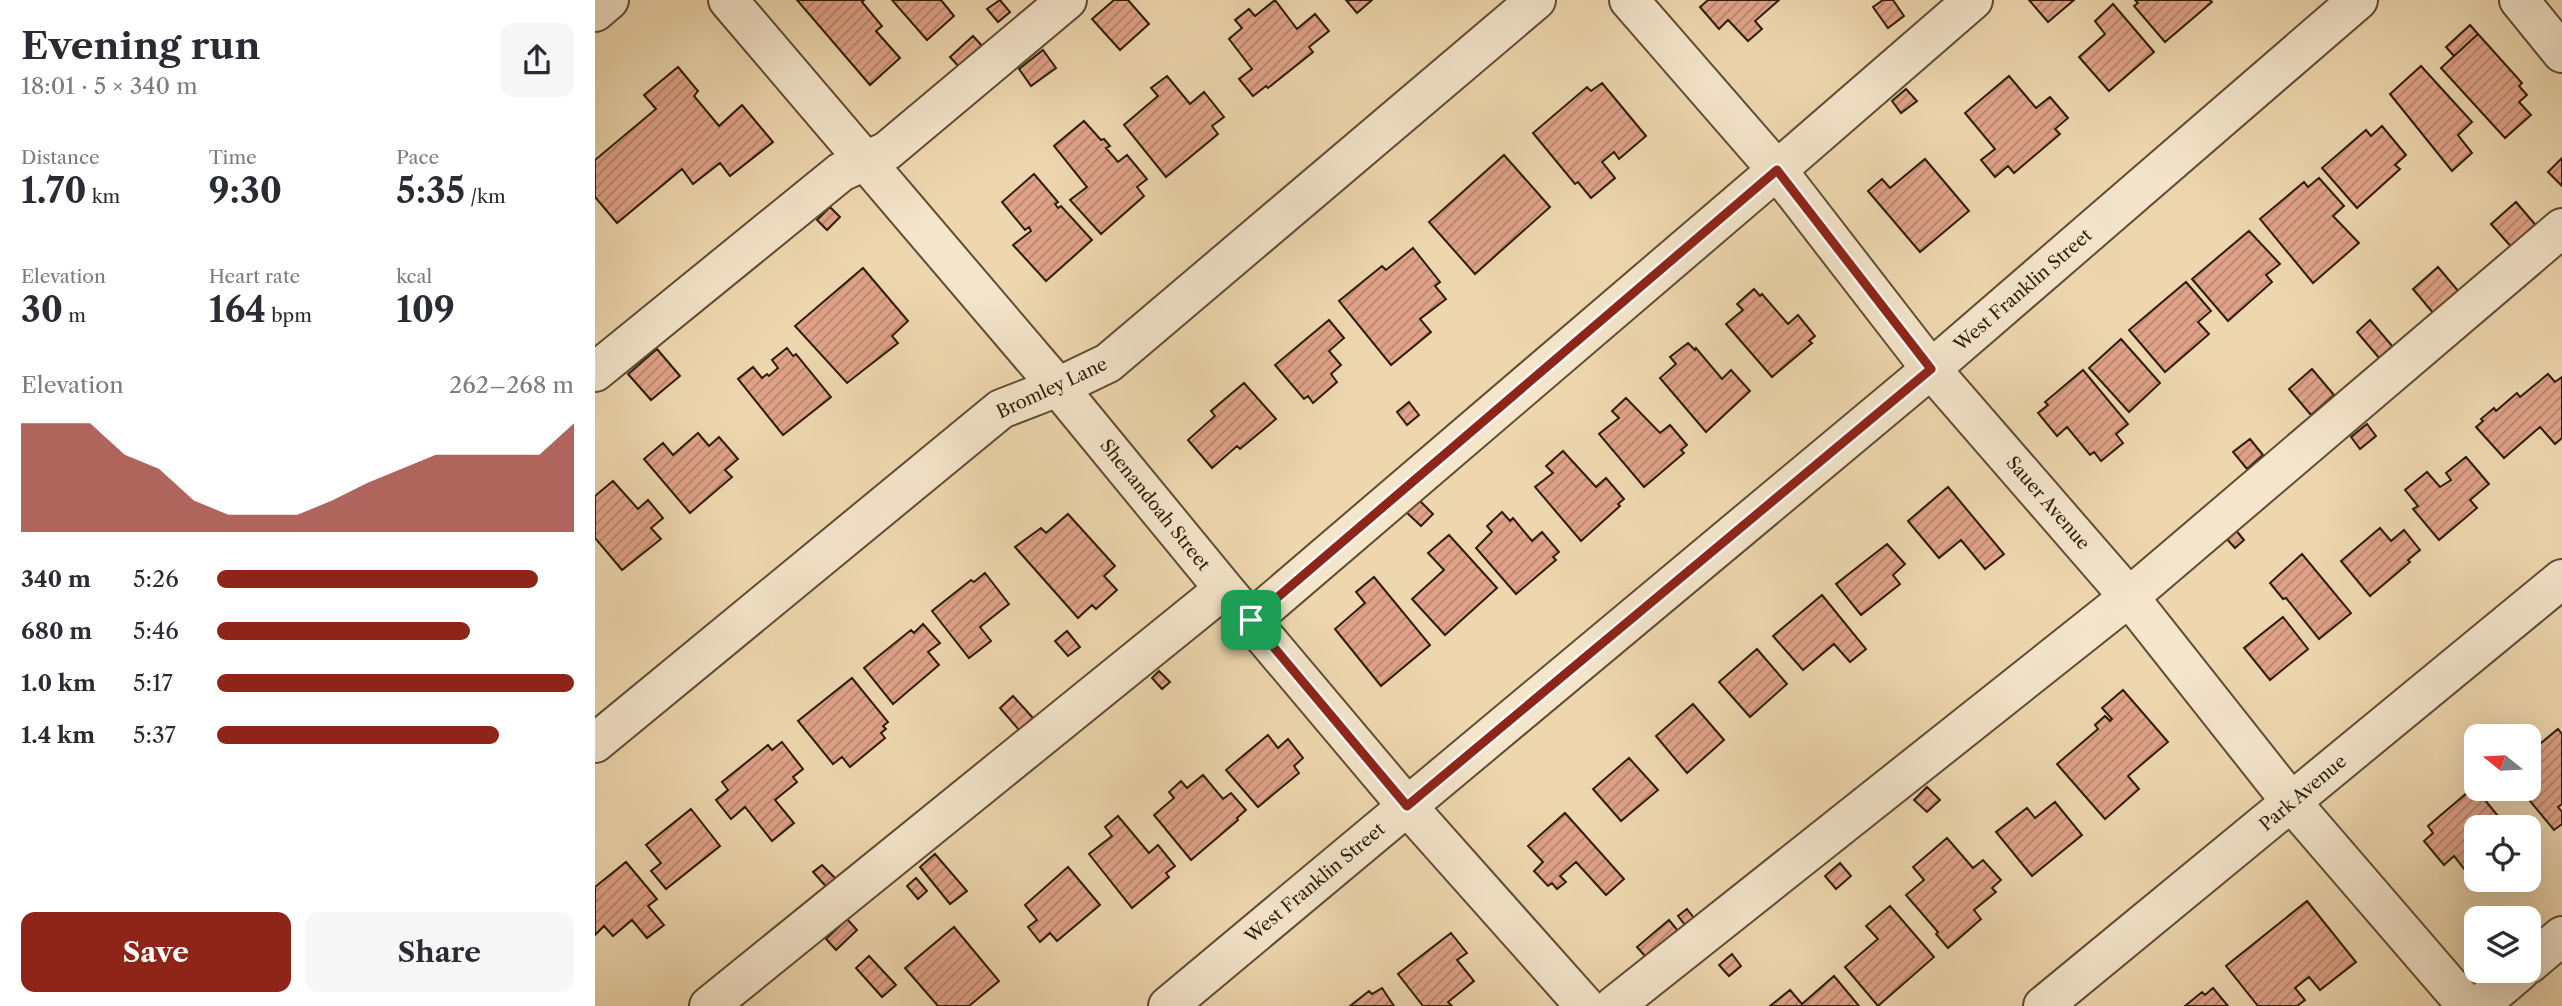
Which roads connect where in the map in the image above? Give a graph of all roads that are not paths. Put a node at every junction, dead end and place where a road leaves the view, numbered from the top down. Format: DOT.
graph roads {
  1 [pos="609,0"];
  2 [pos="728,0"];
  3 [pos="1067,0"];
  4 [pos="1536,0"];
  5 [pos="1629,0"];
  6 [pos="1973,0"];
  7 [pos="2358,0"];
  8 [pos="2519,0"];
  9 [pos="595,12"];
  10 [pos="2562,52"];
  11 [pos="865,160"];
  12 [pos="1777,170"];
  13 [pos="2562,228"];
  14 [pos="1931,369"];
  15 [pos="595,372"];
  16 [pos="1058,387"];
  17 [pos="2562,579"];
  18 [pos="1224,589"];
  19 [pos="2129,597"];
  20 [pos="1251,620"];
  21 [pos="595,743"];
  22 [pos="2292,803"];
  23 [pos="1407,806"];
  24 [pos="2562,936"];
  25 [pos="2541,954"];
  26 [pos="2506,983"];
  27 [pos="709,1006"];
  28 [pos="1168,1006"];
  29 [pos="1585,1006"];
  30 [pos="1614,1006"];
  31 [pos="2043,1006"];
  32 [pos="2467,1006"];
  33 [pos="2479,1006"];
  1 -- 9 [label="street"];
  2 -- 11 [label="street, Shenandoah Street"];
  3 -- 11 [label="street"];
  4 -- 16 [label="street, Bromley Lane"];
  5 -- 12 [label="street, Sauer Avenue"];
  6 -- 12 [label="street"];
  7 -- 14 [label="street, West Franklin Street"];
  8 -- 10 [label="street"];
  11 -- 15 [label="street"];
  11 -- 16 [label="street, Shenandoah Street"];
  12 -- 14 [label="street, Sauer Avenue"];
  12 -- 20 [label="street"];
  13 -- 19 [label="street"];
  14 -- 19 [label="street, Sauer Avenue"];
  14 -- 23 [label="street, West Franklin Street"];
  16 -- 18 [label="street, Shenandoah Street"];
  16 -- 21 [label="street, Bromley Lane"];
  17 -- 22 [label="street, Park Avenue"];
  18 -- 20 [label="street, Shenandoah Street"];
  18 -- 27 [label="street"];
  19 -- 22 [label="street, Sauer Avenue"];
  19 -- 30 [label="street"];
  20 -- 23 [label="street, Shenandoah Street"];
  22 -- 31 [label="street, Park Avenue"];
  22 -- 32 [label="street, Sauer Avenue"];
  23 -- 28 [label="street, West Franklin Street"];
  23 -- 29 [label="street, Shenandoah Street"];
  24 -- 25 [label="street"];
  26 -- 33 [label="street"];
}
